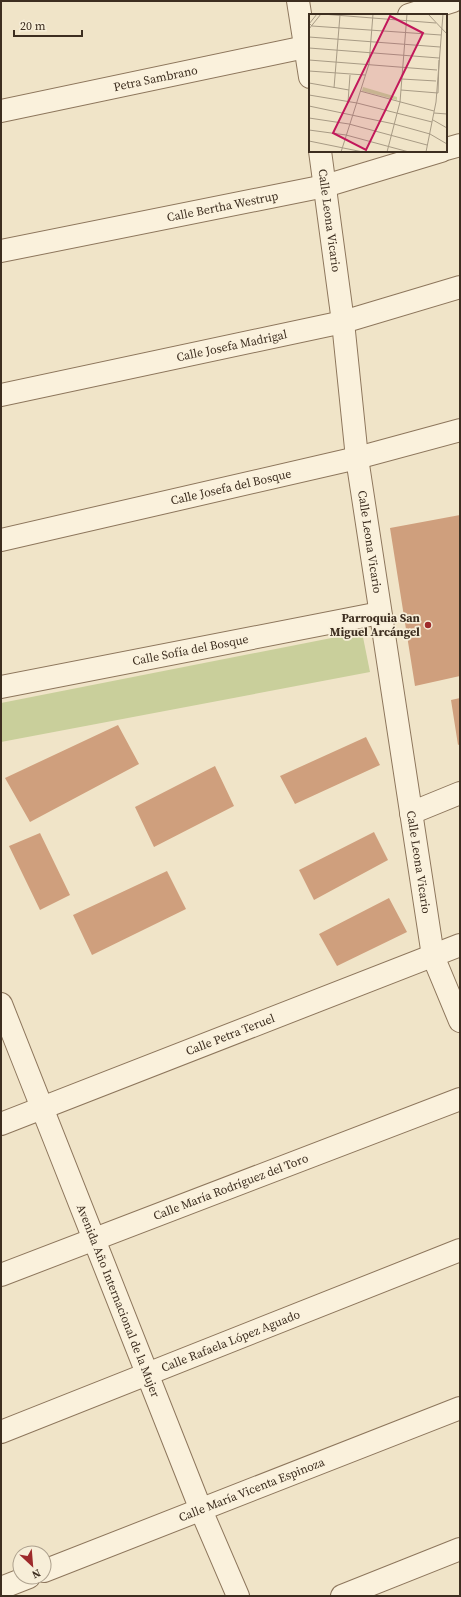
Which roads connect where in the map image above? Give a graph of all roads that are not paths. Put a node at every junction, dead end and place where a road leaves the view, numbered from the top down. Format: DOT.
graph roads {
  1 [pos="298,1"];
  2 [pos="453,1"];
  3 [pos="412,14"];
  4 [pos="308,47"];
  5 [pos="309,62"];
  6 [pos="1,111"];
  7 [pos="460,145"];
  8 [pos="447,149"];
  9 [pos="320,152"];
  10 [pos="438,152"];
  11 [pos="325,186"];
  12 [pos="1,251"];
  13 [pos="460,287"];
  14 [pos="343,322"];
  15 [pos="1,395"];
  16 [pos="459,432"];
  17 [pos="357,458"];
  18 [pos="1,540"];
  19 [pos="380,613"];
  20 [pos="1,687"];
  21 [pos="460,793"];
  22 [pos="410,813"];
  23 [pos="460,945"];
  24 [pos="433,956"];
  25 [pos="1,1004"];
  26 [pos="460,1021"];
  27 [pos="460,1099"];
  28 [pos="43,1108"];
  29 [pos="1,1124"];
  30 [pos="94,1238"];
  31 [pos="460,1250"];
  32 [pos="1,1275"];
  33 [pos="148,1374"];
  34 [pos="460,1408"];
  35 [pos="1,1432"];
  36 [pos="201,1510"];
  37 [pos="460,1549"];
  38 [pos="52,1568"];
  39 [pos="12,1584"];
  40 [pos="1,1588"];
  41 [pos="238,1596"];
  42 [pos="342,1596"];
  1 -- 4 [label="street"];
  2 -- 3 [label="street"];
  4 -- 5 [label="street"];
  4 -- 6 [label="street, Petra Sambrano"];
  7 -- 8 [label="street"];
  9 -- 11 [label="street, Calle Leona Vicario"];
  10 -- 11 [label="street, Calle Bertha Westrup"];
  11 -- 12 [label="street, Calle Bertha Westrup"];
  11 -- 14 [label="street, Calle Leona Vicario"];
  13 -- 14 [label="street, Calle Josefa Madrigal"];
  14 -- 15 [label="street, Calle Josefa Madrigal"];
  14 -- 17 [label="street, Calle Leona Vicario"];
  16 -- 17 [label="street, Calle Josefa del Bosque"];
  17 -- 18 [label="street, Calle Josefa del Bosque"];
  17 -- 19 [label="street, Calle Leona Vicario"];
  19 -- 20 [label="street, Calle Sofía del Bosque"];
  19 -- 22 [label="street, Calle Leona Vicario"];
  21 -- 22 [label="street"];
  22 -- 24 [label="street, Calle Leona Vicario"];
  23 -- 24 [label="street, Calle Petra Teruel"];
  24 -- 26 [label="street, Calle Leona Vicario"];
  24 -- 28 [label="street, Calle Petra Teruel"];
  25 -- 28 [label="street, Avenida Año Internacional de la Mujer"];
  27 -- 30 [label="street, Calle María Rodríguez del Toro"];
  28 -- 29 [label="street, Calle Petra Teruel"];
  28 -- 30 [label="street, Avenida Año Internacional de la Mujer"];
  30 -- 32 [label="street, Calle María Rodríguez del Toro"];
  30 -- 33 [label="street, Avenida Año Internacional de la Mujer"];
  31 -- 33 [label="street, Calle Rafaela López Aguado"];
  33 -- 35 [label="street, Calle Rafaela López Aguado"];
  33 -- 36 [label="street, Avenida Año Internacional de la Mujer"];
  34 -- 36 [label="street, Calle María Vicenta Espinoza"];
  36 -- 38 [label="street, Calle María Vicenta Espinoza"];
  36 -- 41 [label="street, Avenida Año Internacional de la Mujer"];
  37 -- 42 [label="street"];
  39 -- 40 [label="street"];
}
